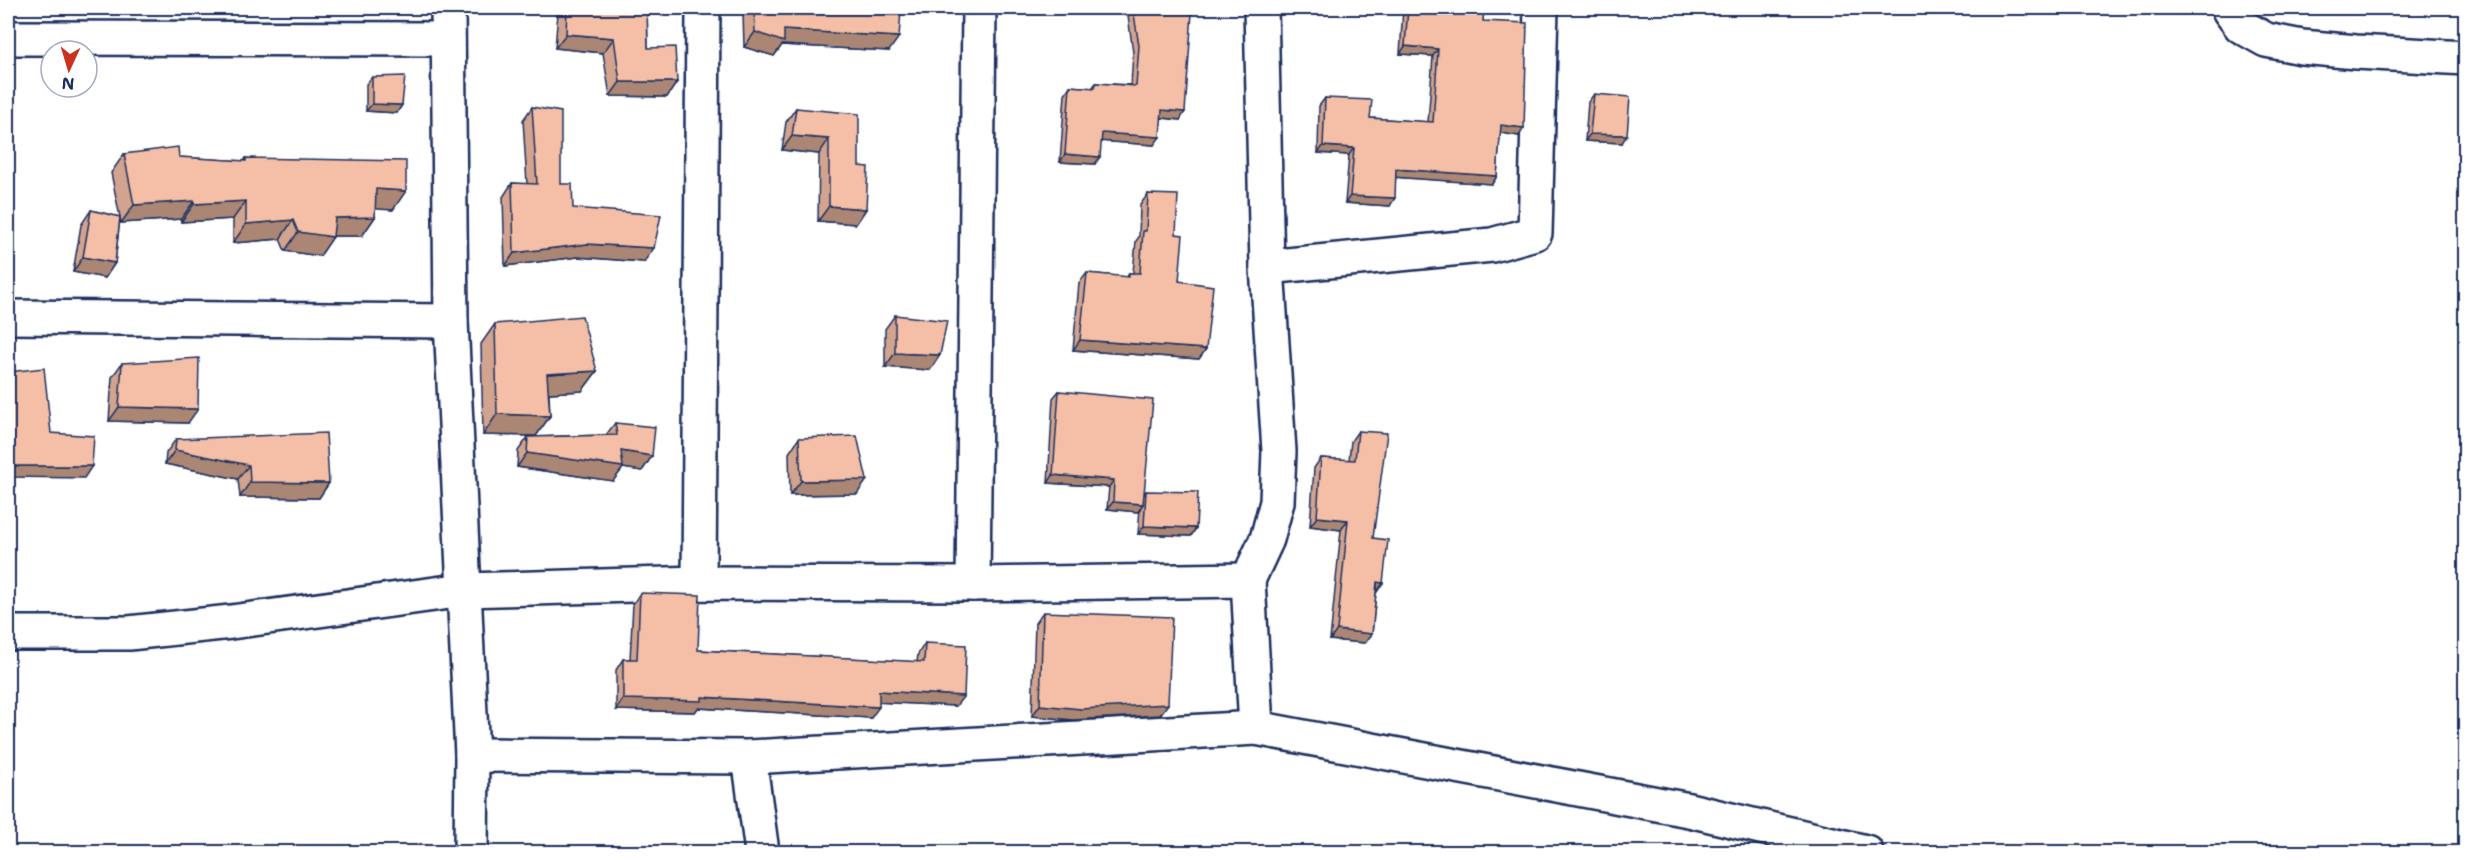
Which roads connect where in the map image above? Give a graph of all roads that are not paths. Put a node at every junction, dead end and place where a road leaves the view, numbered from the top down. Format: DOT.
graph roads {
  1 [pos="448,8"];
  2 [pos="703,8"];
  3 [pos="979,8"];
  4 [pos="1261,8"];
  5 [pos="1541,8"];
  6 [pos="2230,8"];
  7 [pos="8,38"];
  8 [pos="448,39"];
  9 [pos="2466,58"];
  10 [pos="1267,267"];
  11 [pos="8,317"];
  12 [pos="451,321"];
  13 [pos="1248,580"];
  14 [pos="699,583"];
  15 [pos="973,584"];
  16 [pos="464,590"];
  17 [pos="8,633"];
  18 [pos="1256,728"];
  19 [pos="472,755"];
  20 [pos="749,757"];
  21 [pos="471,852"];
  22 [pos="762,852"];
  23 [pos="1866,852"];
  1 -- 8 [label="street"];
  2 -- 14 [label="street"];
  3 -- 15 [label="street"];
  4 -- 10 [label="street"];
  5 -- 10 [label="street"];
  6 -- 9 [label="street"];
  7 -- 8 [label="street"];
  8 -- 12 [label="street"];
  10 -- 13 [label="street"];
  11 -- 12 [label="street"];
  12 -- 16 [label="street"];
  13 -- 15 [label="street"];
  13 -- 18 [label="street"];
  14 -- 15 [label="street"];
  14 -- 16 [label="street"];
  16 -- 17 [label="street"];
  16 -- 19 [label="street"];
  18 -- 20 [label="street"];
  18 -- 23 [label="street"];
  19 -- 20 [label="street"];
  19 -- 21 [label="street"];
  20 -- 22 [label="street"];
}
